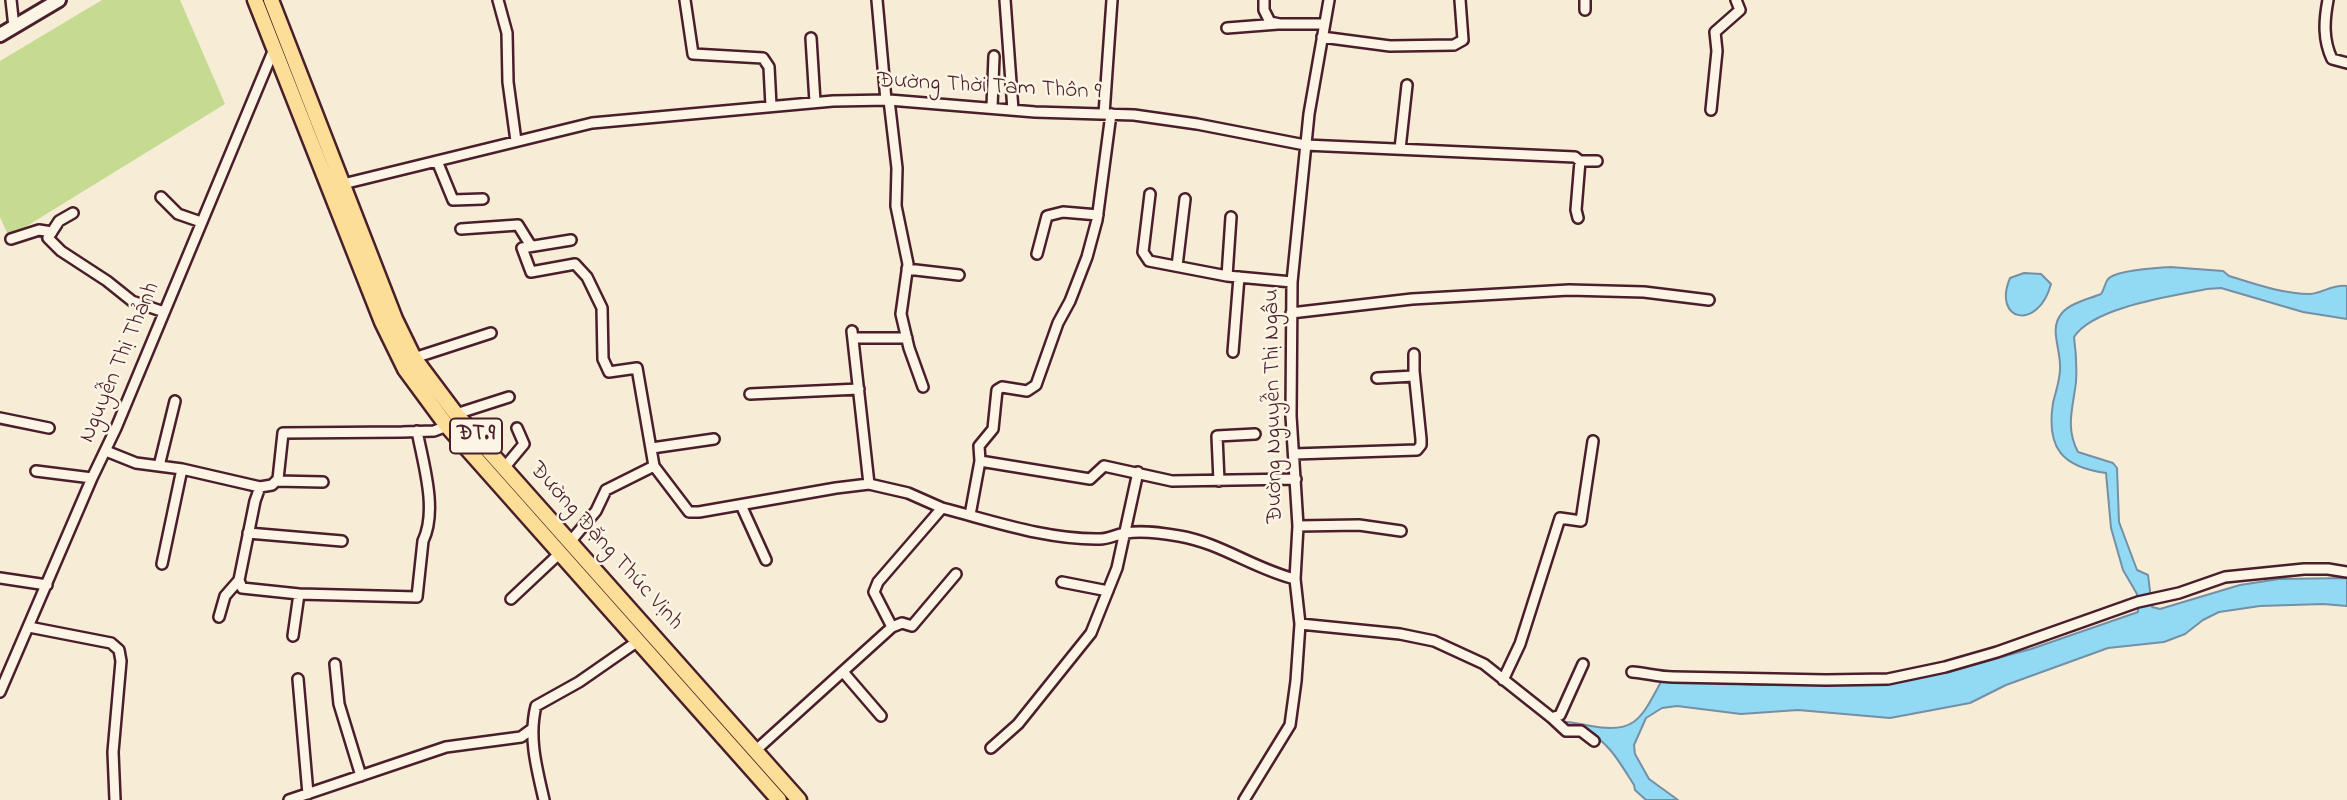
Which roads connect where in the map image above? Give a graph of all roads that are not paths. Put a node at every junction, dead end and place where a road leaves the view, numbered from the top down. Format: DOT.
graph roads {
  1 [pos="11,0"];
  2 [pos="59,0"];
  3 [pos="255,0"];
  4 [pos="271,0"];
  5 [pos="498,0"];
  6 [pos="685,0"];
  7 [pos="877,0"];
  8 [pos="1005,0"];
  9 [pos="1112,0"];
  10 [pos="1264,0"];
  11 [pos="1329,0"];
  12 [pos="1460,0"];
  13 [pos="1735,0"];
  14 [pos="2329,0"];
  15 [pos="1280,24"];
  16 [pos="1324,24"];
  17 [pos="15,27"];
  18 [pos="1227,28"];
  19 [pos="0,35"];
  20 [pos="1322,37"];
  21 [pos="811,38"];
  22 [pos="274,47"];
  23 [pos="994,56"];
  24 [pos="2347,64"];
  25 [pos="1408,85"];
  26 [pos="888,100"];
  27 [pos="815,102"];
  28 [pos="771,106"];
  29 [pos="992,107"];
  30 [pos="1013,110"];
  31 [pos="1710,110"];
  32 [pos="1108,114"];
  33 [pos="516,141"];
  34 [pos="1305,145"];
  35 [pos="1400,149"];
  36 [pos="437,160"];
  37 [pos="1580,161"];
  38 [pos="1597,161"];
  39 [pos="343,184"];
  40 [pos="1150,194"];
  41 [pos="161,197"];
  42 [pos="483,199"];
  43 [pos="1185,199"];
  44 [pos="73,213"];
  45 [pos="1098,215"];
  46 [pos="1231,217"];
  47 [pos="1578,218"];
  48 [pos="201,222"];
  49 [pos="461,229"];
  50 [pos="52,232"];
  51 [pos="11,239"];
  52 [pos="571,240"];
  53 [pos="531,246"];
  54 [pos="1037,254"];
  55 [pos="1177,266"];
  56 [pos="907,269"];
  57 [pos="959,275"];
  58 [pos="1227,276"];
  59 [pos="1239,277"];
  60 [pos="1292,282"];
  61 [pos="1709,300"];
  62 [pos="164,312"];
  63 [pos="1291,313"];
  64 [pos="491,333"];
  65 [pos="907,338"];
  66 [pos="1233,352"];
  67 [pos="1414,354"];
  68 [pos="414,358"];
  69 [pos="1414,376"];
  70 [pos="1377,378"];
  71 [pos="923,387"];
  72 [pos="859,389"];
  73 [pos="750,394"];
  74 [pos="509,397"];
  75 [pos="175,401"];
  76 [pos="0,418"];
  77 [pos="452,420"];
  78 [pos="49,428"];
  79 [pos="517,428"];
  80 [pos="417,431"];
  81 [pos="1255,434"];
  82 [pos="714,439"];
  83 [pos="1594,441"];
  84 [pos="652,448"];
  85 [pos="106,451"];
  86 [pos="1294,454"];
  87 [pos="980,461"];
  88 [pos="159,466"];
  89 [pos="654,466"];
  90 [pos="504,468"];
  91 [pos="182,470"];
  92 [pos="36,471"];
  93 [pos="1138,472"];
  94 [pos="92,478"];
  95 [pos="1296,479"];
  96 [pos="276,481"];
  97 [pos="1219,481"];
  98 [pos="323,482"];
  99 [pos="869,484"];
  100 [pos="260,487"];
  101 [pos="741,505"];
  102 [pos="942,508"];
  103 [pos="970,515"];
  104 [pos="1298,526"];
  105 [pos="1401,531"];
  106 [pos="248,533"];
  107 [pos="1126,533"];
  108 [pos="342,541"];
  109 [pos="565,548"];
  110 [pos="766,560"];
  111 [pos="162,564"];
  112 [pos="2347,572"];
  113 [pos="956,575"];
  114 [pos="0,578"];
  115 [pos="1295,579"];
  116 [pos="239,580"];
  117 [pos="1062,582"];
  118 [pos="47,585"];
  119 [pos="1108,591"];
  120 [pos="299,594"];
  121 [pos="511,599"];
  122 [pos="219,617"];
  123 [pos="1300,624"];
  124 [pos="29,627"];
  125 [pos="892,627"];
  126 [pos="293,636"];
  127 [pos="638,640"];
  128 [pos="335,664"];
  129 [pos="1583,664"];
  130 [pos="1632,672"];
  131 [pos="844,673"];
  132 [pos="298,679"];
  133 [pos="1503,680"];
  134 [pos="0,692"];
  135 [pos="881,716"];
  136 [pos="1552,718"];
  137 [pos="532,729"];
  138 [pos="1594,741"];
  139 [pos="991,748"];
  140 [pos="755,751"];
  141 [pos="361,776"];
  142 [pos="308,794"];
  143 [pos="115,800"];
  144 [pos="289,800"];
  145 [pos="544,800"];
  146 [pos="779,800"];
  147 [pos="799,800"];
  148 [pos="1244,800"];
  1 -- 17 [label="street"];
  2 -- 17 [label="main road"];
  3 -- 22 [label="main road, Đường Đặng Thúc Vịnh / ĐT.9"];
  4 -- 39 [label="main road, Đường Đặng Thúc Vịnh / ĐT.9"];
  5 -- 33 [label="street"];
  6 -- 28 [label="street"];
  7 -- 26 [label="street"];
  8 -- 30 [label="street"];
  9 -- 32 [label="street"];
  10 -- 15 [label="street"];
  11 -- 16 [label="street, Đường Nguyễn Thị Ngâu"];
  12 -- 20 [label="street"];
  13 -- 31 [label="street"];
  14 -- 24 [label="street"];
  15 -- 16 [label="street"];
  15 -- 18 [label="street"];
  16 -- 20 [label="street, Đường Nguyễn Thị Ngâu"];
  17 -- 19 [label="main road"];
  20 -- 34 [label="street, Đường Nguyễn Thị Ngâu"];
  21 -- 27 [label="street"];
  22 -- 48 [label="street, Nguyễn Thị Thảnh"];
  22 -- 77 [label="main road, Đường Đặng Thúc Vịnh / ĐT.9"];
  23 -- 29 [label="street"];
  25 -- 35 [label="street"];
  26 -- 27 [label="street, Đường Thời Tam Thôn 9"];
  26 -- 29 [label="street, Đường Thời Tam Thôn 9"];
  26 -- 56 [label="street"];
  27 -- 28 [label="street, Đường Thời Tam Thôn 9"];
  28 -- 33 [label="street, Đường Thời Tam Thôn 9"];
  29 -- 30 [label="street, Đường Thời Tam Thôn 9"];
  30 -- 32 [label="street, Đường Thời Tam Thôn 9"];
  32 -- 34 [label="street, Đường Thời Tam Thôn 9"];
  32 -- 45 [label="street"];
  33 -- 36 [label="street, Đường Thời Tam Thôn 9"];
  34 -- 35 [label="street, Đường Thời Tam Thôn 9"];
  34 -- 60 [label="street, Đường Nguyễn Thị Ngâu"];
  35 -- 37 [label="street, Đường Thời Tam Thôn 9"];
  36 -- 39 [label="street, Đường Thời Tam Thôn 9"];
  36 -- 42 [label="street"];
  37 -- 38 [label="street, Đường Thời Tam Thôn 9"];
  37 -- 47 [label="street"];
  39 -- 68 [label="main road, Đường Đặng Thúc Vịnh / ĐT.9"];
  40 -- 55 [label="street"];
  41 -- 48 [label="street"];
  43 -- 55 [label="street"];
  44 -- 50 [label="street"];
  45 -- 54 [label="street"];
  45 -- 87 [label="street"];
  46 -- 58 [label="street"];
  48 -- 62 [label="street, Nguyễn Thị Thảnh"];
  49 -- 53 [label="street"];
  50 -- 51 [label="street"];
  50 -- 62 [label="street"];
  52 -- 53 [label="street"];
  53 -- 84 [label="street"];
  55 -- 58 [label="street"];
  56 -- 57 [label="street"];
  56 -- 65 [label="street"];
  58 -- 59 [label="street"];
  59 -- 60 [label="street"];
  59 -- 66 [label="street"];
  60 -- 63 [label="street, Đường Nguyễn Thị Ngâu"];
  61 -- 63 [label="street"];
  62 -- 85 [label="street, Nguyễn Thị Thảnh"];
  63 -- 86 [label="street, Đường Nguyễn Thị Ngâu"];
  64 -- 68 [label="street"];
  65 -- 71 [label="street"];
  65 -- 72 [label="street"];
  67 -- 69 [label="street"];
  68 -- 77 [label="main road, Đường Đặng Thúc Vịnh / ĐT.9"];
  69 -- 70 [label="street"];
  69 -- 86 [label="street"];
  72 -- 73 [label="street"];
  72 -- 99 [label="street"];
  74 -- 77 [label="street"];
  75 -- 88 [label="street"];
  76 -- 78 [label="street"];
  77 -- 80 [label="street"];
  77 -- 90 [label="main road, Đường Đặng Thúc Vịnh / ĐT.9"];
  77 -- 109 [label="main road, Đường Đặng Thúc Vịnh / ĐT.9"];
  79 -- 90 [label="street"];
  80 -- 96 [label="street"];
  80 -- 120 [label="street"];
  81 -- 97 [label="street"];
  82 -- 84 [label="street"];
  83 -- 133 [label="street"];
  84 -- 89 [label="street"];
  85 -- 88 [label="street"];
  85 -- 94 [label="street, Nguyễn Thị Thảnh"];
  86 -- 95 [label="street, Đường Nguyễn Thị Ngâu"];
  87 -- 93 [label="street"];
  87 -- 103 [label="street"];
  88 -- 91 [label="street"];
  89 -- 101 [label="street"];
  89 -- 109 [label="street"];
  90 -- 109 [label="main road, Đường Đặng Thúc Vịnh / ĐT.9"];
  91 -- 100 [label="street"];
  91 -- 111 [label="street"];
  92 -- 94 [label="street"];
  93 -- 97 [label="street"];
  93 -- 107 [label="street"];
  94 -- 118 [label="street, Nguyễn Thị Thảnh"];
  95 -- 97 [label="street"];
  95 -- 104 [label="street, Đường Nguyễn Thị Ngâu"];
  96 -- 98 [label="street"];
  96 -- 100 [label="street"];
  99 -- 101 [label="street"];
  99 -- 102 [label="street"];
  100 -- 106 [label="street"];
  101 -- 110 [label="street"];
  102 -- 103 [label="street"];
  102 -- 125 [label="street"];
  103 -- 107 [label="street"];
  104 -- 105 [label="street"];
  104 -- 115 [label="street, Đường Nguyễn Thị Ngâu"];
  106 -- 108 [label="street"];
  106 -- 116 [label="street"];
  107 -- 115 [label="street"];
  107 -- 119 [label="street"];
  109 -- 121 [label="street"];
  109 -- 127 [label="main road, Đường Đặng Thúc Vịnh / ĐT.9"];
  109 -- 140 [label="main road, Đường Đặng Thúc Vịnh / ĐT.9"];
  112 -- 130 [label="street"];
  113 -- 125 [label="street"];
  114 -- 118 [label="street"];
  115 -- 123 [label="street, Đường Nguyễn Thị Ngâu"];
  116 -- 120 [label="street"];
  116 -- 122 [label="street"];
  117 -- 119 [label="street"];
  118 -- 124 [label="street, Nguyễn Thị Thảnh"];
  119 -- 139 [label="street"];
  120 -- 126 [label="street"];
  123 -- 133 [label="street"];
  123 -- 148 [label="street, Đường Nguyễn Thị Ngâu"];
  124 -- 134 [label="street, Nguyễn Thị Thảnh"];
  124 -- 143 [label="street"];
  125 -- 131 [label="street"];
  127 -- 137 [label="street"];
  127 -- 146 [label="main road, Đường Đặng Thúc Vịnh / ĐT.9"];
  128 -- 141 [label="street"];
  129 -- 136 [label="street"];
  131 -- 135 [label="street"];
  131 -- 140 [label="street"];
  132 -- 142 [label="street"];
  133 -- 136 [label="street"];
  136 -- 138 [label="street"];
  137 -- 141 [label="street"];
  137 -- 145 [label="street"];
  140 -- 147 [label="main road, Đường Đặng Thúc Vịnh / ĐT.9"];
  141 -- 142 [label="street"];
  142 -- 144 [label="street"];
}
